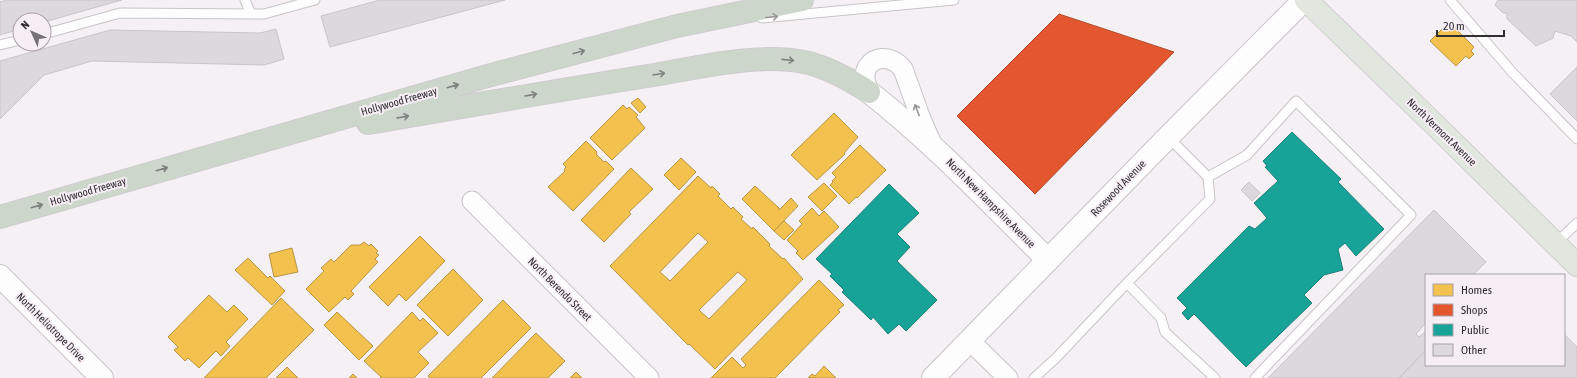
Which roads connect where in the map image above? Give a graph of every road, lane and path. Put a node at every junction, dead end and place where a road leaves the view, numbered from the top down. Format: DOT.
graph roads {
  1 [pos="245,0"];
  2 [pos="315,0"];
  3 [pos="802,0"];
  4 [pos="954,0"];
  5 [pos="1305,0"];
  6 [pos="1450,0"];
  7 [pos="250,14"];
  8 [pos="677,26"];
  9 [pos="52,32"];
  10 [pos="12,42"];
  11 [pos="0,45"];
  12 [pos="869,92"];
  13 [pos="1168,137"];
  14 [pos="1577,139"];
  15 [pos="254,142"];
  16 [pos="933,146"];
  17 [pos="1208,177"];
  18 [pos="472,201"];
  19 [pos="0,217"];
  20 [pos="1577,223"];
  21 [pos="1555,244"];
  22 [pos="1048,260"];
  23 [pos="1577,265"];
  24 [pos="0,276"];
  25 [pos="1127,283"];
  26 [pos="970,340"];
  27 [pos="102,378"];
  28 [pos="649,378"];
  29 [pos="933,378"];
  30 [pos="1008,378"];
  31 [pos="1034,378"];
  32 [pos="1215,378"];
  33 [pos="1255,378"];
  1 -- 7 [label="lane"];
  2 -- 7 [label="lane"];
  3 -- 8 [label="highway, Hollywood Freeway"];
  8 -- 4 [label="lane, one-way"];
  5 -- 13 [label="main road, Rosewood Avenue"];
  5 -- 21 [label="main road, North Vermont Avenue"];
  6 -- 14 [label="lane"];
  7 -- 9 [label="lane"];
  15 -- 8 [label="highway, Hollywood Freeway, one-way"];
  10 -- 11 [label="lane"];
  15 -- 12 [label="highway, one-way"];
  12 -- 16 [label="main road, North New Hampshire Avenue"];
  16 -- 12 [label="street, North New Hampshire Avenue, one-way"];
  13 -- 17 [label="lane"];
  13 -- 22 [label="main road, Rosewood Avenue"];
  19 -- 15 [label="highway, Hollywood Freeway, one-way"];
  16 -- 22 [label="main road, North New Hampshire Avenue"];
  17 -- 25 [label="lane"];
  17 -- 33 [label="lane"];
  18 -- 28 [label="street, North Berendo Street"];
  20 -- 21 [label="lane"];
  21 -- 23 [label="main road, North Vermont Avenue"];
  22 -- 26 [label="main road, Rosewood Avenue"];
  24 -- 27 [label="main road, North Heliotrope Drive"];
  25 -- 31 [label="lane"];
  25 -- 32 [label="lane"];
  26 -- 29 [label="main road, Rosewood Avenue"];
  26 -- 30 [label="street"];
}
